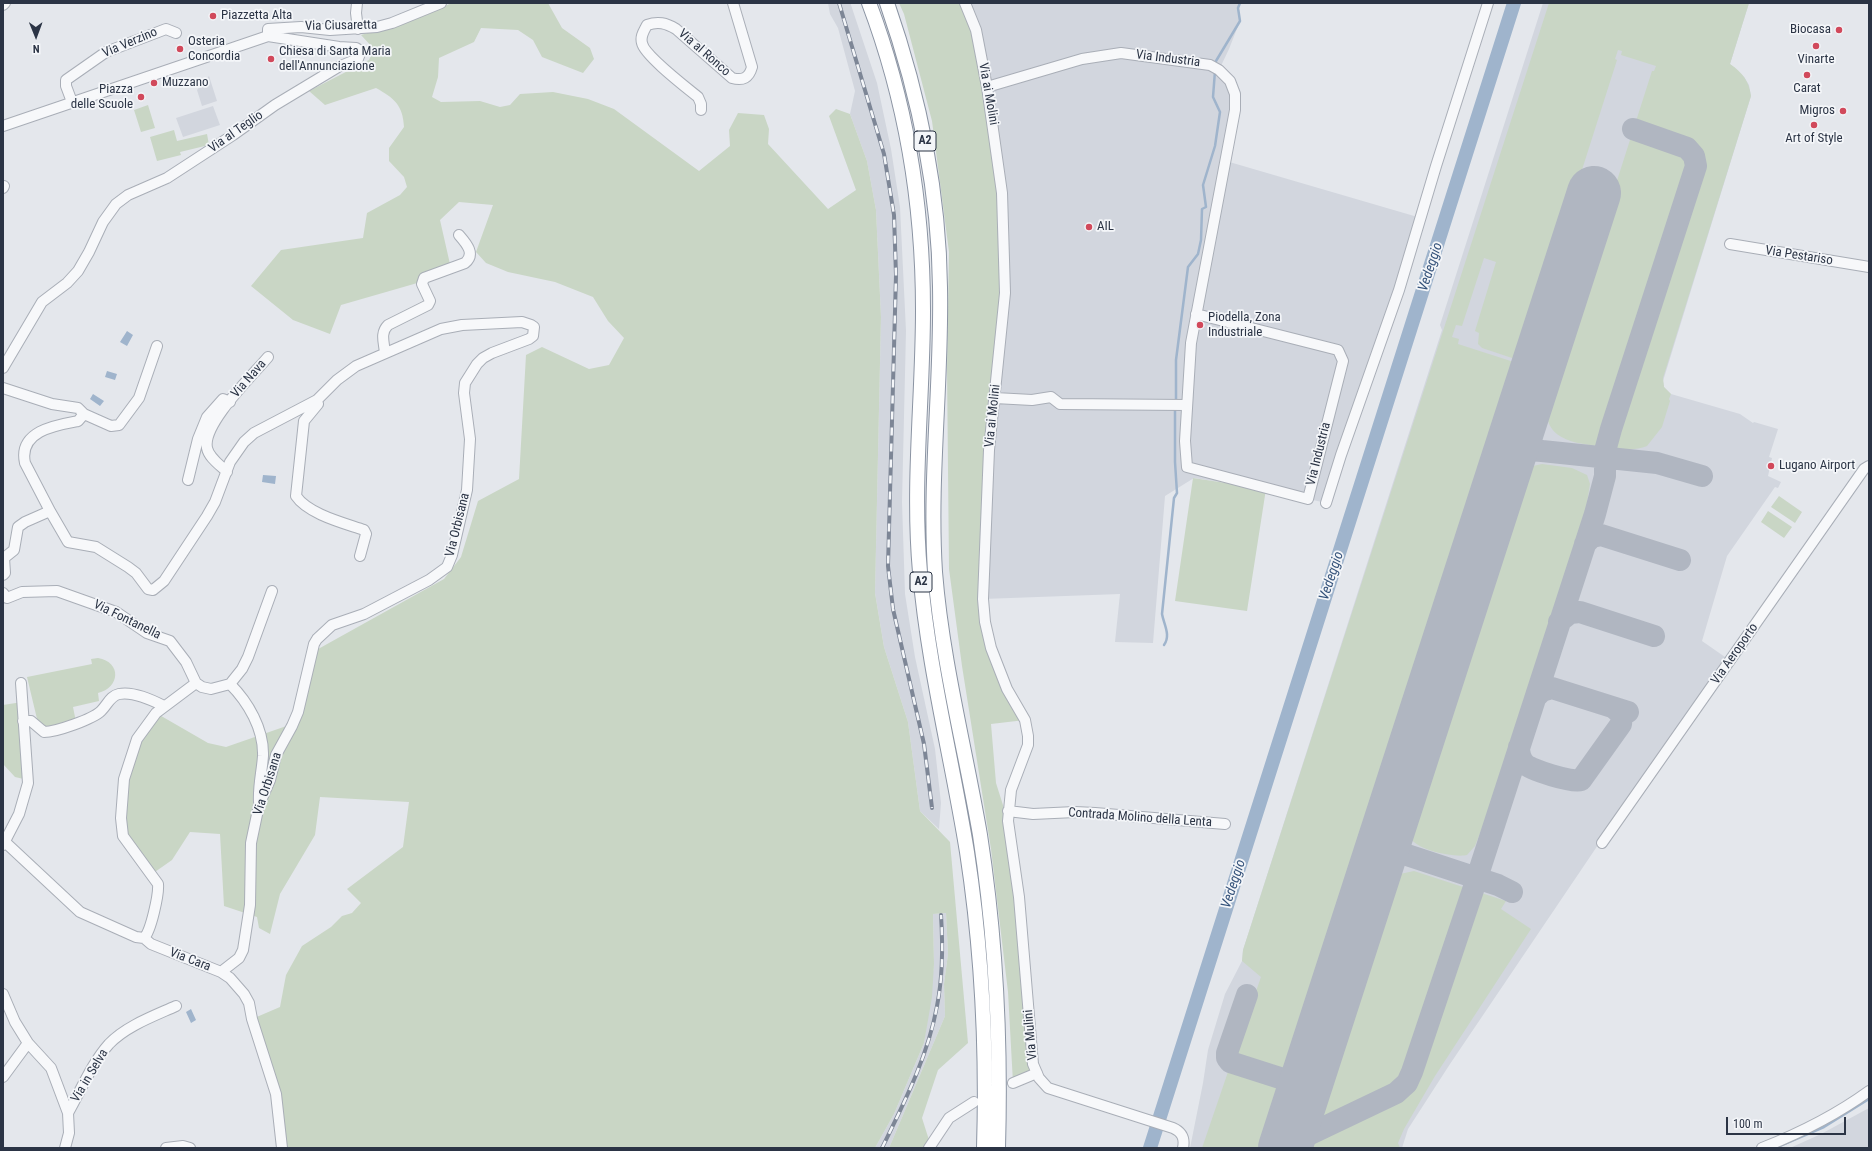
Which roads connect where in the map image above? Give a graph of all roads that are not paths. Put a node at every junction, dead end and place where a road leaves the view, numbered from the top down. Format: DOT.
graph roads {
  1 [pos="357,3"];
  2 [pos="441,3"];
  3 [pos="733,3"];
  4 [pos="869,3"];
  5 [pos="887,3"];
  6 [pos="965,3"];
  7 [pos="1488,3"];
  8 [pos="358,29"];
  9 [pos="176,33"];
  10 [pos="268,36"];
  11 [pos="987,87"];
  12 [pos="72,102"];
  13 [pos="701,110"];
  14 [pos="3,126"];
  15 [pos="459,235"];
  16 [pos="1730,244"];
  17 [pos="1869,267"];
  18 [pos="1196,314"];
  19 [pos="157,346"];
  20 [pos="385,353"];
  21 [pos="268,357"];
  22 [pos="3,368"];
  23 [pos="3,388"];
  24 [pos="995,398"];
  25 [pos="317,400"];
  26 [pos="230,402"];
  27 [pos="1186,405"];
  28 [pos="84,414"];
  29 [pos="1869,466"];
  30 [pos="226,472"];
  31 [pos="188,480"];
  32 [pos="1326,504"];
  33 [pos="50,511"];
  34 [pos="360,556"];
  35 [pos="4,574"];
  36 [pos="272,591"];
  37 [pos="3,593"];
  38 [pos="21,683"];
  39 [pos="196,683"];
  40 [pos="230,684"];
  41 [pos="164,706"];
  42 [pos="23,721"];
  43 [pos="259,805"];
  44 [pos="1008,811"];
  45 [pos="1008,822"];
  46 [pos="1225,824"];
  47 [pos="1602,843"];
  48 [pos="4,844"];
  49 [pos="144,938"];
  50 [pos="221,972"];
  51 [pos="3,994"];
  52 [pos="176,1006"];
  53 [pos="28,1043"];
  54 [pos="1037,1073"];
  55 [pos="3,1077"];
  56 [pos="1013,1083"];
  57 [pos="1869,1091"];
  58 [pos="974,1102"];
  59 [pos="68,1113"];
  60 [pos="65,1148"];
  61 [pos="166,1148"];
  62 [pos="190,1148"];
  63 [pos="282,1148"];
  64 [pos="929,1148"];
  65 [pos="984,1148"];
  66 [pos="998,1148"];
  67 [pos="1183,1148"];
  68 [pos="1762,1148"];
  1 -- 8 [label="street"];
  2 -- 8 [label="street, Via Ciusaretta"];
  3 -- 13 [label="street, Via al Ronco"];
  4 -- 65 [label="highway, A2"];
  5 -- 66 [label="highway, A2"];
  6 -- 11 [label="street, Via ai Molini"];
  7 -- 32 [label="street"];
  8 -- 10 [label="street, Via Ciusaretta"];
  9 -- 12 [label="street, Via Verzino"];
  10 -- 12 [label="street, Via al Teglio"];
  10 -- 22 [label="street, Via al Teglio"];
  11 -- 18 [label="street, Via Industria"];
  11 -- 24 [label="street, Via ai Molini"];
  12 -- 14 [label="street, Via al Teglio"];
  15 -- 20 [label="street"];
  16 -- 17 [label="street, Via Pestariso"];
  18 -- 27 [label="street, Via Industria"];
  18 -- 27 [label="street, Via Industria"];
  19 -- 28 [label="street"];
  20 -- 25 [label="street, Via Orbisana"];
  20 -- 43 [label="street, Via Orbisana"];
  21 -- 26 [label="street, Via Nava"];
  23 -- 28 [label="street"];
  24 -- 27 [label="street"];
  24 -- 44 [label="street, Via ai Molini"];
  25 -- 30 [label="street, Via Orbisana"];
  25 -- 34 [label="street, Via Orbisana"];
  26 -- 30 [label="street, Via Nava"];
  26 -- 31 [label="street"];
  28 -- 33 [label="street"];
  29 -- 47 [label="street, Via Aeroporto"];
  30 -- 33 [label="street, Via Orbisana"];
  33 -- 35 [label="street"];
  36 -- 40 [label="street"];
  37 -- 39 [label="street, Via Fontanella"];
  38 -- 42 [label="street"];
  39 -- 40 [label="street"];
  39 -- 41 [label="street"];
  40 -- 43 [label="street"];
  41 -- 42 [label="street"];
  41 -- 49 [label="street"];
  42 -- 48 [label="street"];
  43 -- 50 [label="street, Via Orbisana"];
  44 -- 45 [label="street, Via ai Molini"];
  44 -- 46 [label="street, Contrada Molino della Lenta"];
  45 -- 54 [label="street, Via Mulini"];
  48 -- 49 [label="street, Via Cara"];
  49 -- 50 [label="street, Via Cara"];
  50 -- 63 [label="street, Via Cara"];
  51 -- 53 [label="street"];
  52 -- 59 [label="street, Via in Selva"];
  53 -- 55 [label="street"];
  53 -- 59 [label="street"];
  54 -- 56 [label="street"];
  54 -- 67 [label="street, Via Mulini"];
  57 -- 68 [label="street"];
  58 -- 64 [label="street"];
  59 -- 60 [label="street"];
  61 -- 62 [label="street"];
}
